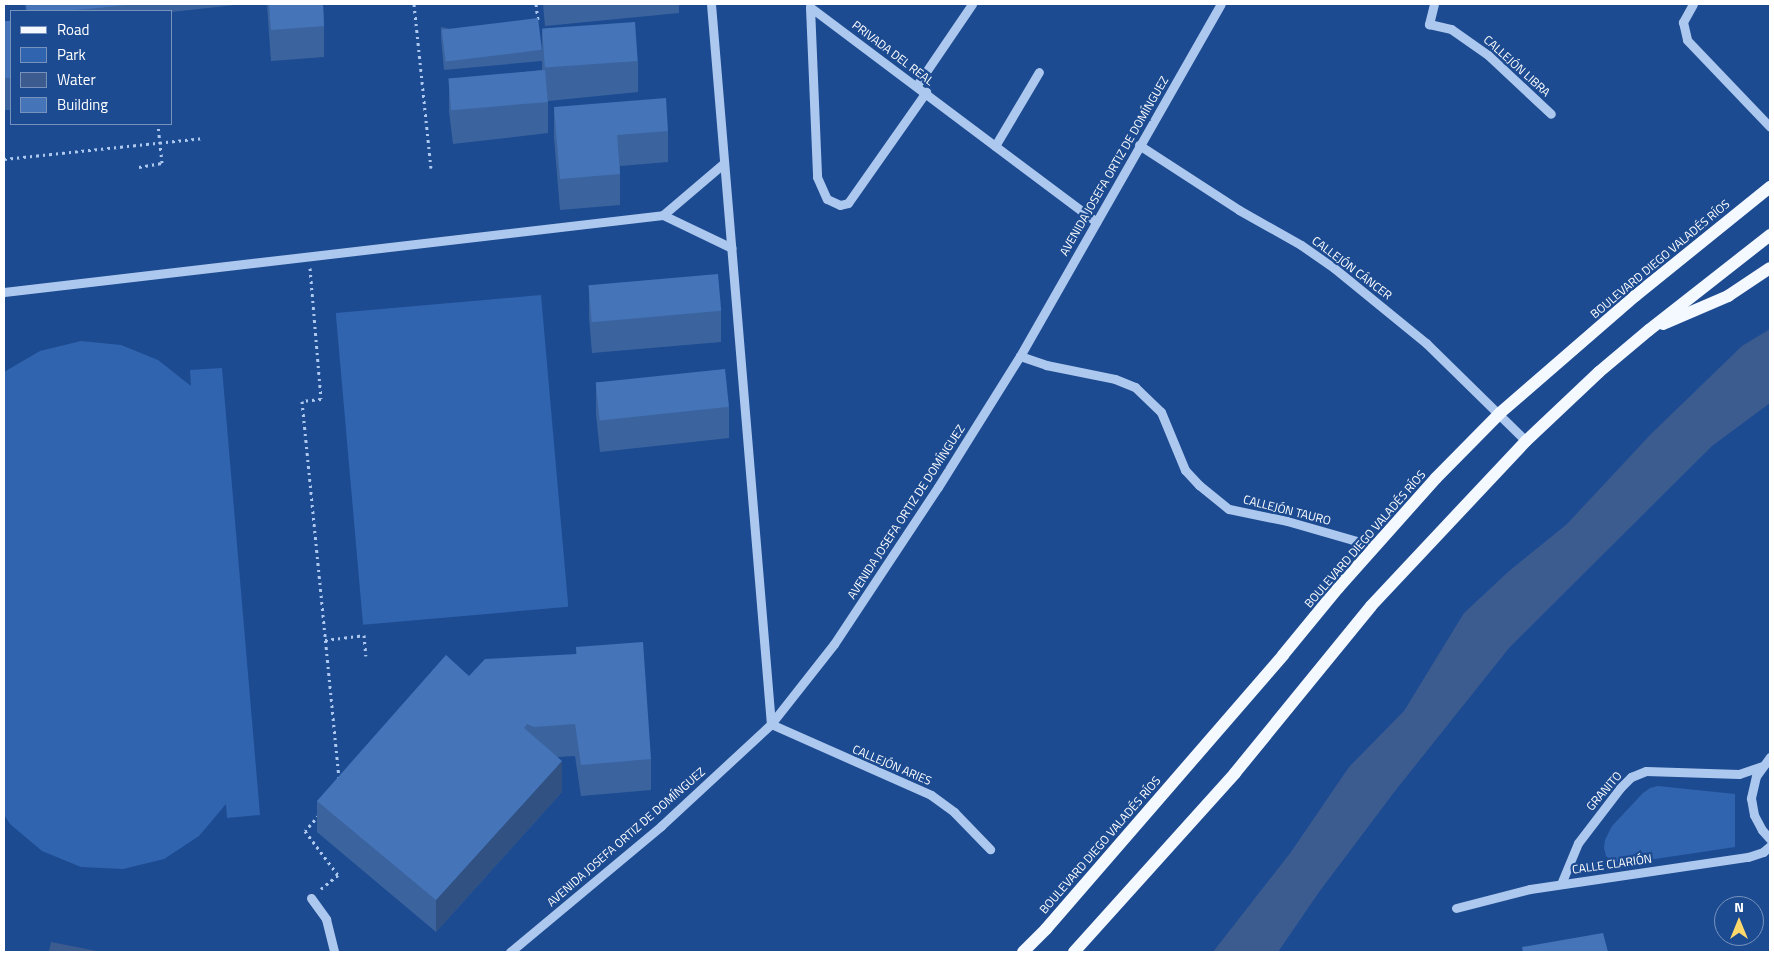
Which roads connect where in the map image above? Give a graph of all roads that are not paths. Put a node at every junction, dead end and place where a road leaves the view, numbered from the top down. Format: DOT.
graph roads {
  1 [pos="711,4"];
  2 [pos="972,4"];
  3 [pos="1221,4"];
  4 [pos="1434,4"];
  5 [pos="1693,4"];
  6 [pos="811,5"];
  7 [pos="1039,72"];
  8 [pos="917,85"];
  9 [pos="926,92"];
  10 [pos="1551,114"];
  11 [pos="1770,127"];
  12 [pos="1139,145"];
  13 [pos="995,146"];
  14 [pos="723,164"];
  15 [pos="1770,187"];
  16 [pos="663,214"];
  17 [pos="1096,222"];
  18 [pos="1770,234"];
  19 [pos="732,248"];
  20 [pos="1770,268"];
  21 [pos="4,292"];
  22 [pos="1649,330"];
  23 [pos="1020,356"];
  24 [pos="1500,413"];
  25 [pos="1526,441"];
  26 [pos="1374,546"];
  27 [pos="770,724"];
  28 [pos="1770,757"];
  29 [pos="1762,766"];
  30 [pos="1770,839"];
  31 [pos="1770,846"];
  32 [pos="990,849"];
  33 [pos="1561,884"];
  34 [pos="311,898"];
  35 [pos="1456,908"];
  36 [pos="334,952"];
  37 [pos="510,952"];
  38 [pos="1024,952"];
  39 [pos="1074,952"];
  1 -- 14 [label="street"];
  2 -- 8 [label="street"];
  3 -- 12 [label="street, AVENIDA JOSEFA ORTIZ DE DOMÍNGUEZ"];
  4 -- 10 [label="street, CALLEJÓN LIBRA"];
  5 -- 11 [label="street"];
  6 -- 8 [label="street, PRIVADA DEL REAL"];
  6 -- 9 [label="street, PRIVADA DEL REAL"];
  7 -- 13 [label="street"];
  8 -- 9 [label="street, PRIVADA DEL REAL"];
  9 -- 13 [label="street, PRIVADA DEL REAL"];
  12 -- 17 [label="street, AVENIDA JOSEFA ORTIZ DE DOMÍNGUEZ"];
  12 -- 24 [label="street, CALLEJÓN CÁNCER"];
  13 -- 17 [label="street, PRIVADA DEL REAL"];
  14 -- 16 [label="street"];
  14 -- 19 [label="street"];
  15 -- 24 [label="main road, BOULEVARD DIEGO VALADÉS RÍOS"];
  16 -- 19 [label="street"];
  16 -- 21 [label="street"];
  17 -- 23 [label="street, AVENIDA JOSEFA ORTIZ DE DOMÍNGUEZ"];
  18 -- 22 [label="main road"];
  19 -- 27 [label="street"];
  20 -- 22 [label="main road"];
  22 -- 25 [label="main road"];
  23 -- 26 [label="street, CALLEJÓN TAURO"];
  23 -- 27 [label="street, AVENIDA JOSEFA ORTIZ DE DOMÍNGUEZ"];
  24 -- 25 [label="street, CALLEJÓN CÁNCER"];
  24 -- 26 [label="main road, BOULEVARD DIEGO VALADÉS RÍOS"];
  25 -- 39 [label="main road"];
  26 -- 38 [label="main road, BOULEVARD DIEGO VALADÉS RÍOS"];
  27 -- 32 [label="street, CALLEJÓN ARIES"];
  27 -- 37 [label="street, AVENIDA JOSEFA ORTIZ DE DOMÍNGUEZ"];
  28 -- 29 [label="street"];
  29 -- 30 [label="street"];
  29 -- 33 [label="street, GRANITO"];
  31 -- 33 [label="street, CALLE CLARIÓN"];
  33 -- 35 [label="street, CALLE CLARIÓN"];
  34 -- 36 [label="street"];
}
